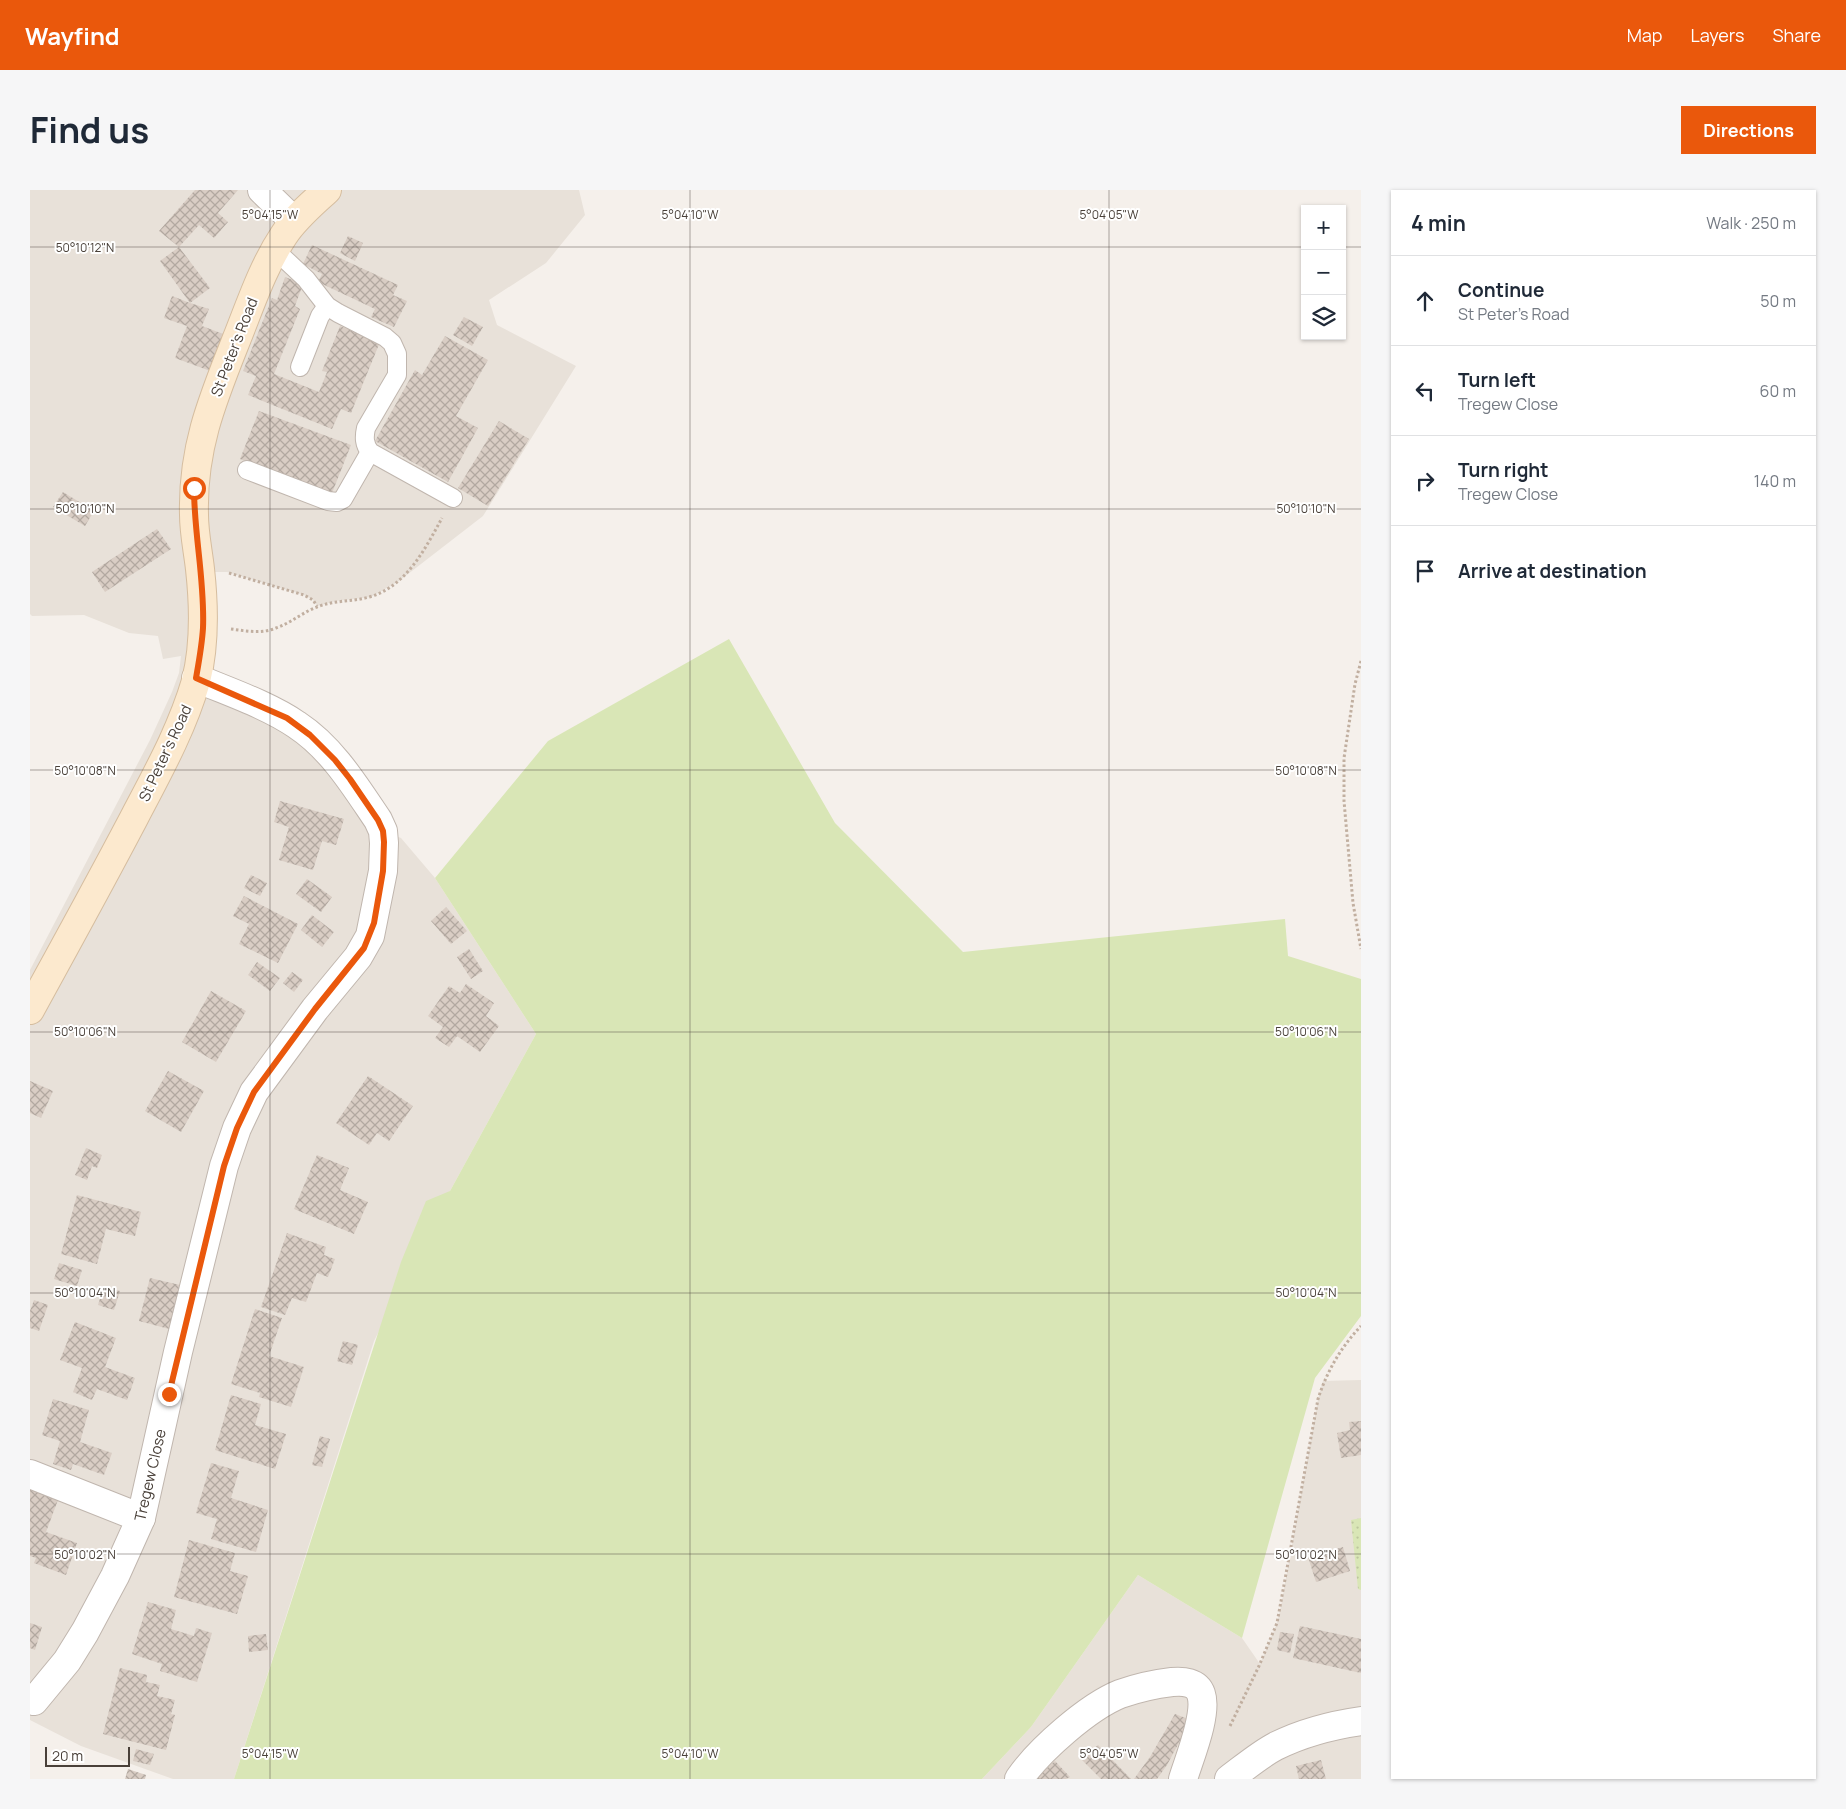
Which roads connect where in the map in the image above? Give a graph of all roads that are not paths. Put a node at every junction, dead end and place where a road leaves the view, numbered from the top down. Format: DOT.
graph roads {
  1 [pos="262,190"];
  2 [pos="327,190"];
  3 [pos="294,222"];
  4 [pos="275,250"];
  5 [pos="327,306"];
  6 [pos="300,367"];
  7 [pos="370,452"];
  8 [pos="247,470"];
  9 [pos="453,498"];
  10 [pos="196,678"];
  11 [pos="30,1010"];
  12 [pos="30,1474"];
  13 [pos="141,1518"];
  14 [pos="34,1701"];
  15 [pos="1361,1721"];
  16 [pos="1019,1779"];
  17 [pos="1183,1779"];
  18 [pos="1229,1779"];
  1 -- 3 [label="street"];
  2 -- 3 [label="street, St Peter's Road"];
  3 -- 4 [label="street, St Peter's Road"];
  4 -- 5 [label="lane"];
  4 -- 10 [label="street, St Peter's Road"];
  5 -- 6 [label="lane"];
  5 -- 7 [label="lane"];
  7 -- 8 [label="lane"];
  7 -- 9 [label="lane"];
  10 -- 11 [label="street, St Peter's Road"];
  10 -- 13 [label="street, Tregew Close"];
  12 -- 13 [label="street"];
  13 -- 14 [label="street, Tregew Close"];
  15 -- 18 [label="street"];
  16 -- 17 [label="street"];
}
